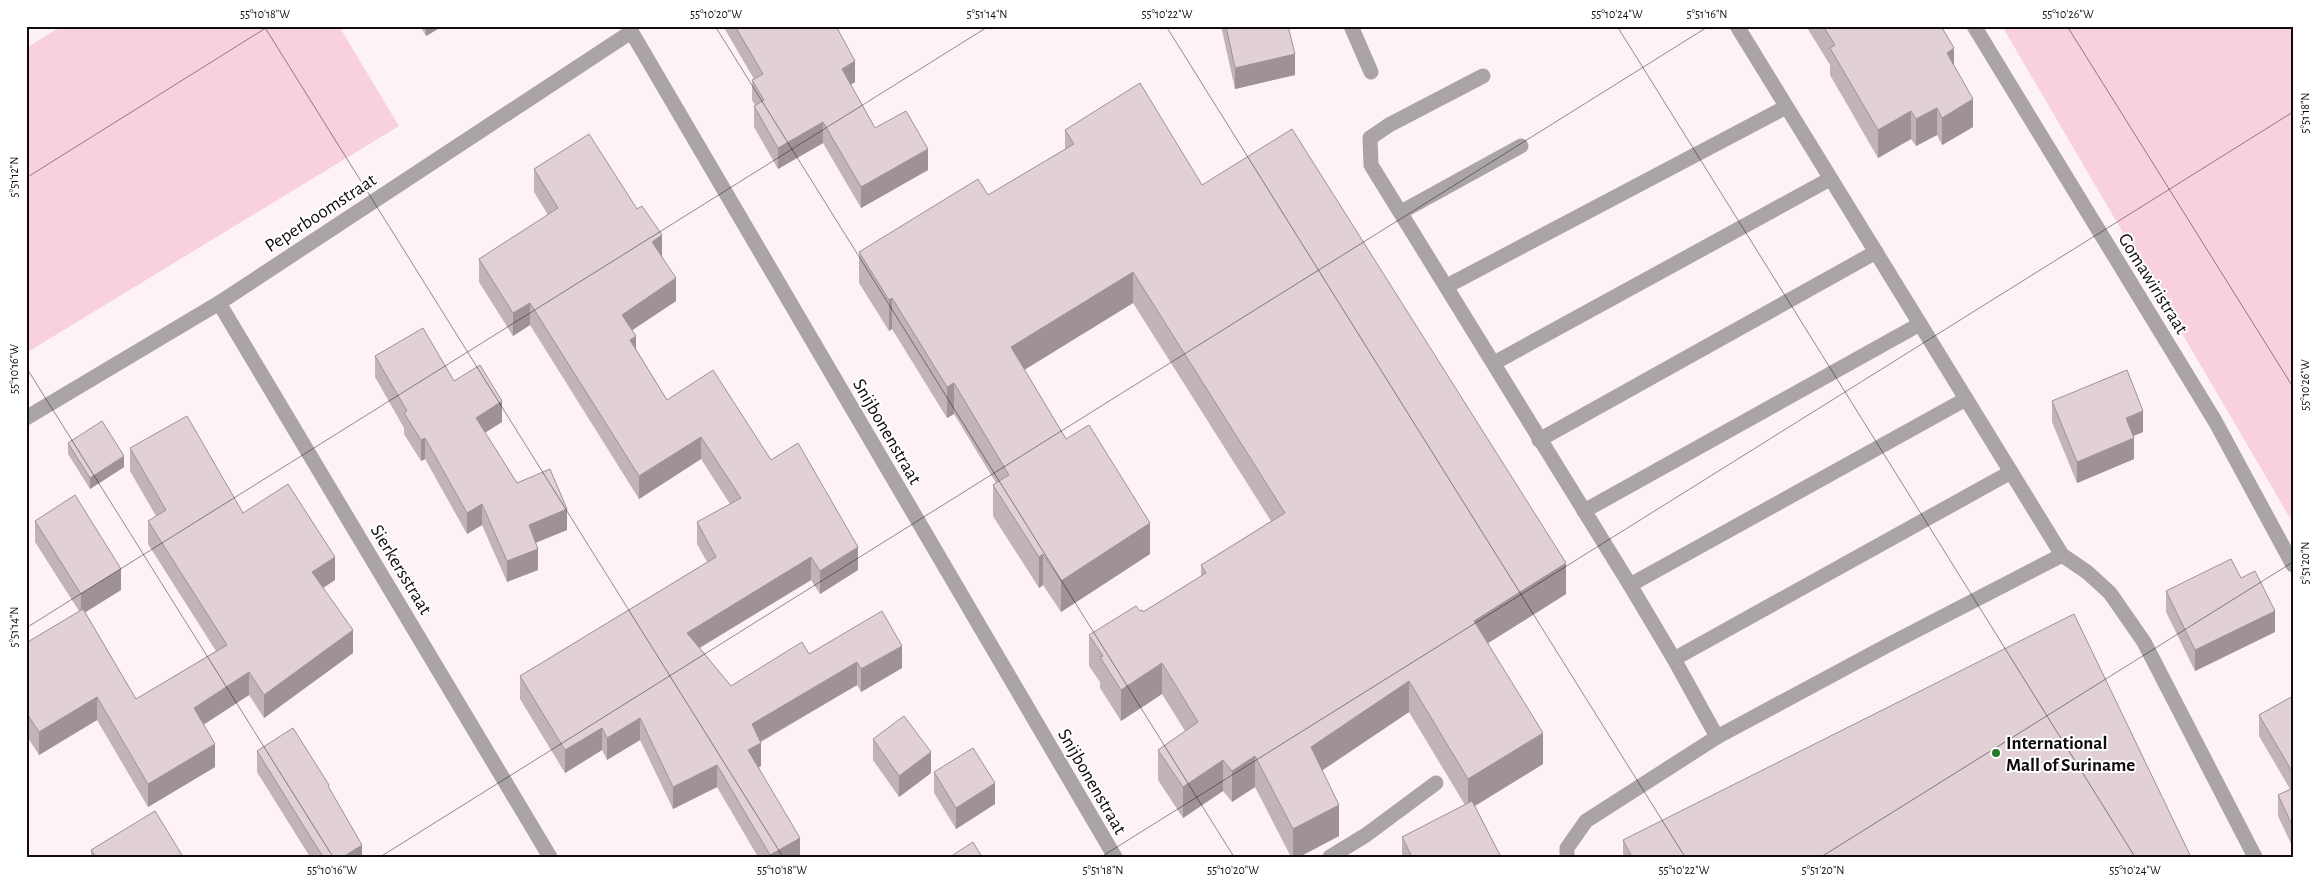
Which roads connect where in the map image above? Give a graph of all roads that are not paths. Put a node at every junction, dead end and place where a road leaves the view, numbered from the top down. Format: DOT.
graph roads {
  1 [pos="1351,26"];
  2 [pos="1737,26"];
  3 [pos="1974,26"];
  4 [pos="629,29"];
  5 [pos="1371,72"];
  6 [pos="1483,76"];
  7 [pos="1786,107"];
  8 [pos="1521,146"];
  9 [pos="1830,179"];
  10 [pos="1401,212"];
  11 [pos="1876,252"];
  12 [pos="1447,286"];
  13 [pos="219,302"];
  14 [pos="1920,324"];
  15 [pos="1494,363"];
  16 [pos="1966,399"];
  17 [pos="26,418"];
  18 [pos="1539,440"];
  19 [pos="2011,472"];
  20 [pos="1584,512"];
  21 [pos="2062,555"];
  22 [pos="2293,565"];
  23 [pos="1630,585"];
  24 [pos="1674,659"];
  25 [pos="1717,738"];
  26 [pos="1436,783"];
  27 [pos="550,857"];
  28 [pos="1114,857"];
  29 [pos="1330,857"];
  30 [pos="1567,857"];
  31 [pos="2255,857"];
  1 -- 5 [label="street"];
  2 -- 7 [label="street"];
  3 -- 22 [label="street, Gomawiristraat"];
  4 -- 13 [label="street, Peperboomstraat"];
  4 -- 28 [label="street, Snijbonenstraat"];
  6 -- 10 [label="street"];
  7 -- 9 [label="street"];
  7 -- 12 [label="street"];
  8 -- 10 [label="street"];
  9 -- 11 [label="street"];
  9 -- 15 [label="street"];
  10 -- 12 [label="street"];
  11 -- 14 [label="street"];
  11 -- 18 [label="street"];
  12 -- 15 [label="street"];
  13 -- 17 [label="street, Peperboomstraat"];
  13 -- 27 [label="street, Sierkersstraat"];
  14 -- 16 [label="street"];
  14 -- 20 [label="street"];
  15 -- 18 [label="street"];
  16 -- 19 [label="street"];
  16 -- 23 [label="street"];
  18 -- 20 [label="street"];
  19 -- 21 [label="street"];
  19 -- 24 [label="street"];
  20 -- 23 [label="street"];
  21 -- 25 [label="street"];
  21 -- 31 [label="street"];
  23 -- 24 [label="street"];
  24 -- 25 [label="street"];
  25 -- 30 [label="street"];
  26 -- 29 [label="street"];
}
